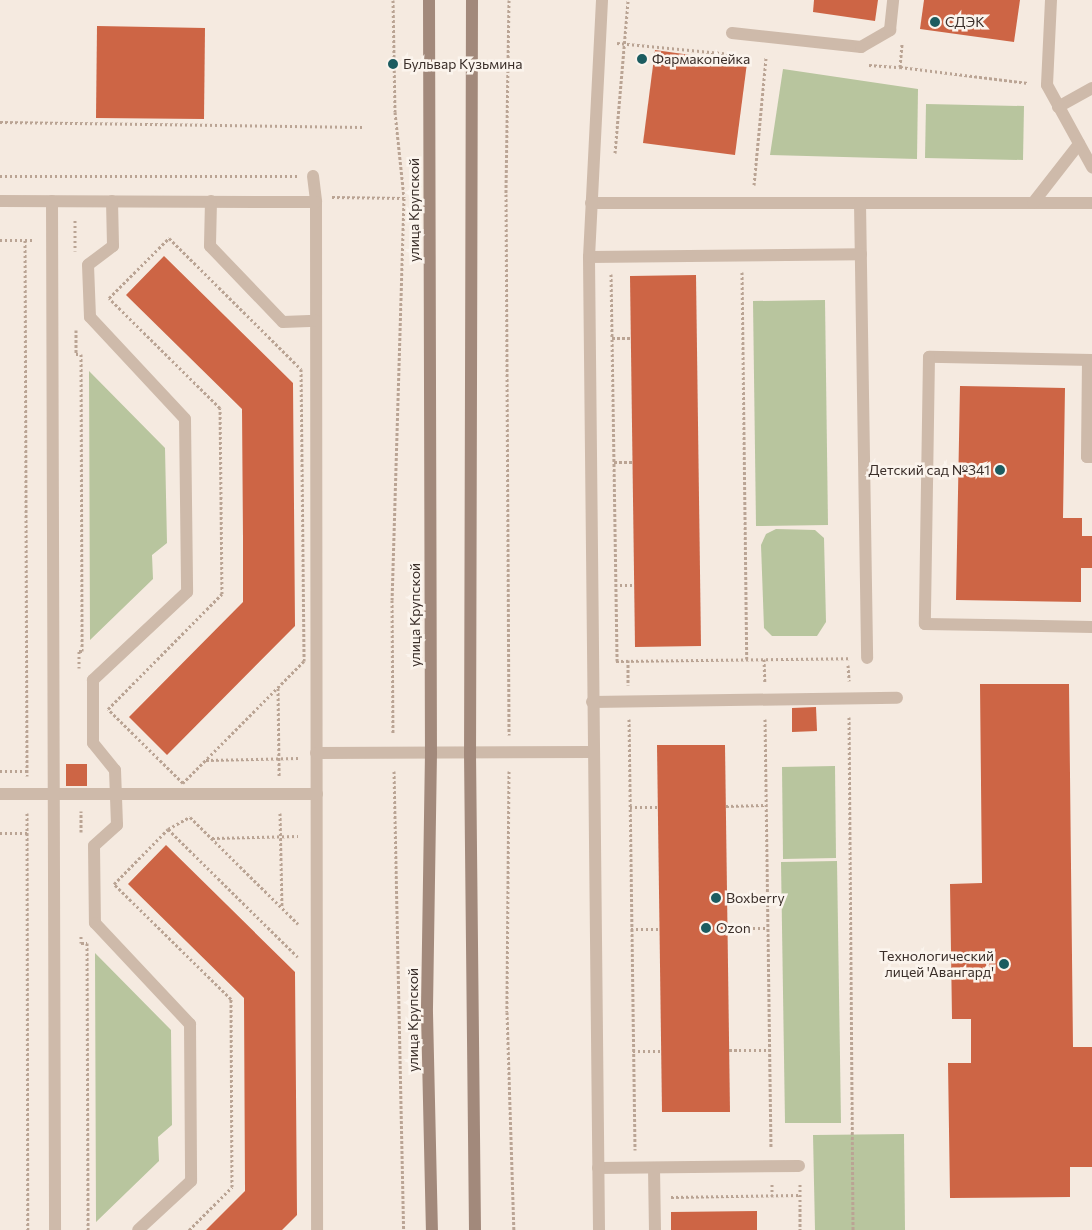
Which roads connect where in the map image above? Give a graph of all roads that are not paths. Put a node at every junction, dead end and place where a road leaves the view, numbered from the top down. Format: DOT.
graph roads {
  1 [pos="429,0"];
  2 [pos="472,0"];
  3 [pos="602,0"];
  4 [pos="894,0"];
  5 [pos="1051,0"];
  6 [pos="732,33"];
  7 [pos="1092,88"];
  8 [pos="1058,108"];
  9 [pos="1079,144"];
  10 [pos="1092,167"];
  11 [pos="312,176"];
  12 [pos="0,201"];
  13 [pos="52,201"];
  14 [pos="112,201"];
  15 [pos="211,201"];
  16 [pos="316,202"];
  17 [pos="591,203"];
  18 [pos="860,203"];
  19 [pos="1034,203"];
  20 [pos="1092,203"];
  21 [pos="861,254"];
  22 [pos="589,257"];
  23 [pos="316,321"];
  24 [pos="1090,360"];
  25 [pos="1092,457"];
  26 [pos="1092,627"];
  27 [pos="867,658"];
  28 [pos="897,698"];
  29 [pos="592,702"];
  30 [pos="470,752"];
  31 [pos="592,752"];
  32 [pos="431,753"];
  33 [pos="316,756"];
  34 [pos="0,794"];
  35 [pos="54,794"];
  36 [pos="116,794"];
  37 [pos="316,794"];
  38 [pos="799,1166"];
  39 [pos="598,1168"];
  40 [pos="654,1168"];
  41 [pos="56,1230"];
  42 [pos="138,1230"];
  43 [pos="317,1230"];
  44 [pos="432,1230"];
  45 [pos="475,1230"];
  46 [pos="599,1230"];
  47 [pos="655,1230"];
  1 -- 32 [label="main road, улица Крупской"];
  2 -- 30 [label="main road"];
  3 -- 17 [label="lane"];
  4 -- 6 [label="lane"];
  5 -- 8 [label="lane"];
  7 -- 8 [label="lane"];
  8 -- 9 [label="lane"];
  9 -- 10 [label="lane"];
  9 -- 19 [label="lane"];
  11 -- 16 [label="lane"];
  12 -- 13 [label="lane"];
  13 -- 14 [label="lane"];
  13 -- 35 [label="lane"];
  14 -- 15 [label="lane"];
  14 -- 36 [label="lane"];
  15 -- 16 [label="lane"];
  15 -- 23 [label="lane"];
  16 -- 23 [label="lane"];
  17 -- 18 [label="lane"];
  17 -- 22 [label="lane"];
  18 -- 19 [label="lane"];
  18 -- 21 [label="lane"];
  19 -- 20 [label="lane"];
  21 -- 22 [label="lane"];
  21 -- 27 [label="lane"];
  22 -- 29 [label="lane"];
  23 -- 33 [label="lane"];
  24 -- 25 [label="lane"];
  24 -- 26 [label="lane"];
  28 -- 29 [label="lane"];
  29 -- 31 [label="lane"];
  30 -- 31 [label="lane"];
  30 -- 32 [label="lane"];
  30 -- 45 [label="main road"];
  31 -- 39 [label="lane"];
  32 -- 33 [label="lane"];
  32 -- 44 [label="main road, улица Крупской"];
  33 -- 37 [label="lane"];
  34 -- 35 [label="lane"];
  35 -- 36 [label="lane"];
  35 -- 41 [label="lane"];
  36 -- 37 [label="lane"];
  36 -- 42 [label="lane"];
  37 -- 43 [label="lane"];
  38 -- 40 [label="lane"];
  39 -- 40 [label="lane"];
  39 -- 46 [label="lane"];
  40 -- 47 [label="lane"];
}
